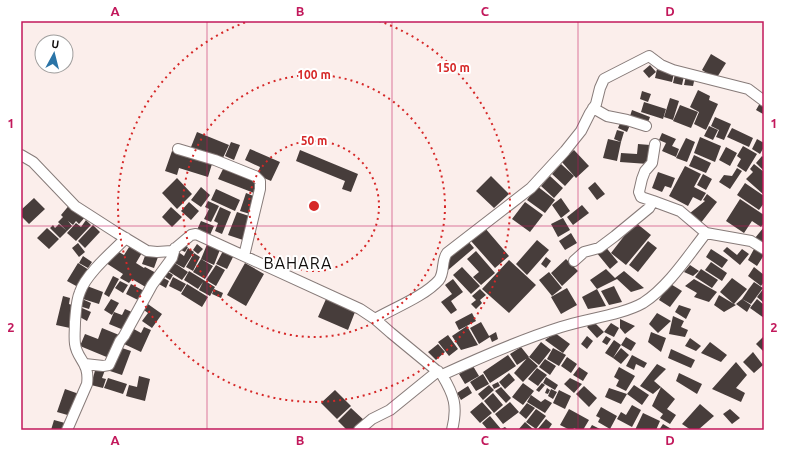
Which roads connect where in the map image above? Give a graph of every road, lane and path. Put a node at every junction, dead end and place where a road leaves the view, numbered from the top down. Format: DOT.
graph roads {
  1 [pos="764,101"];
  2 [pos="593,108"];
  3 [pos="646,126"];
  4 [pos="655,144"];
  5 [pos="178,149"];
  6 [pos="21,155"];
  7 [pos="653,201"];
  8 [pos="706,233"];
  9 [pos="126,238"];
  10 [pos="175,248"];
  11 [pos="764,249"];
  12 [pos="244,256"];
  13 [pos="574,261"];
  14 [pos="375,319"];
  15 [pos="85,364"];
  16 [pos="440,373"];
  17 [pos="67,430"];
  18 [pos="359,430"];
  19 [pos="452,430"];
  1 -- 2 [label="street"];
  2 -- 3 [label="street"];
  2 -- 14 [label="street"];
  4 -- 7 [label="street"];
  5 -- 12 [label="street"];
  6 -- 9 [label="street"];
  7 -- 8 [label="street"];
  7 -- 13 [label="street"];
  8 -- 11 [label="street"];
  8 -- 16 [label="street"];
  9 -- 10 [label="street"];
  9 -- 15 [label="street"];
  10 -- 12 [label="street"];
  10 -- 15 [label="street"];
  12 -- 14 [label="street"];
  14 -- 16 [label="street"];
  15 -- 17 [label="street"];
  16 -- 18 [label="street"];
  16 -- 19 [label="street"];
}
